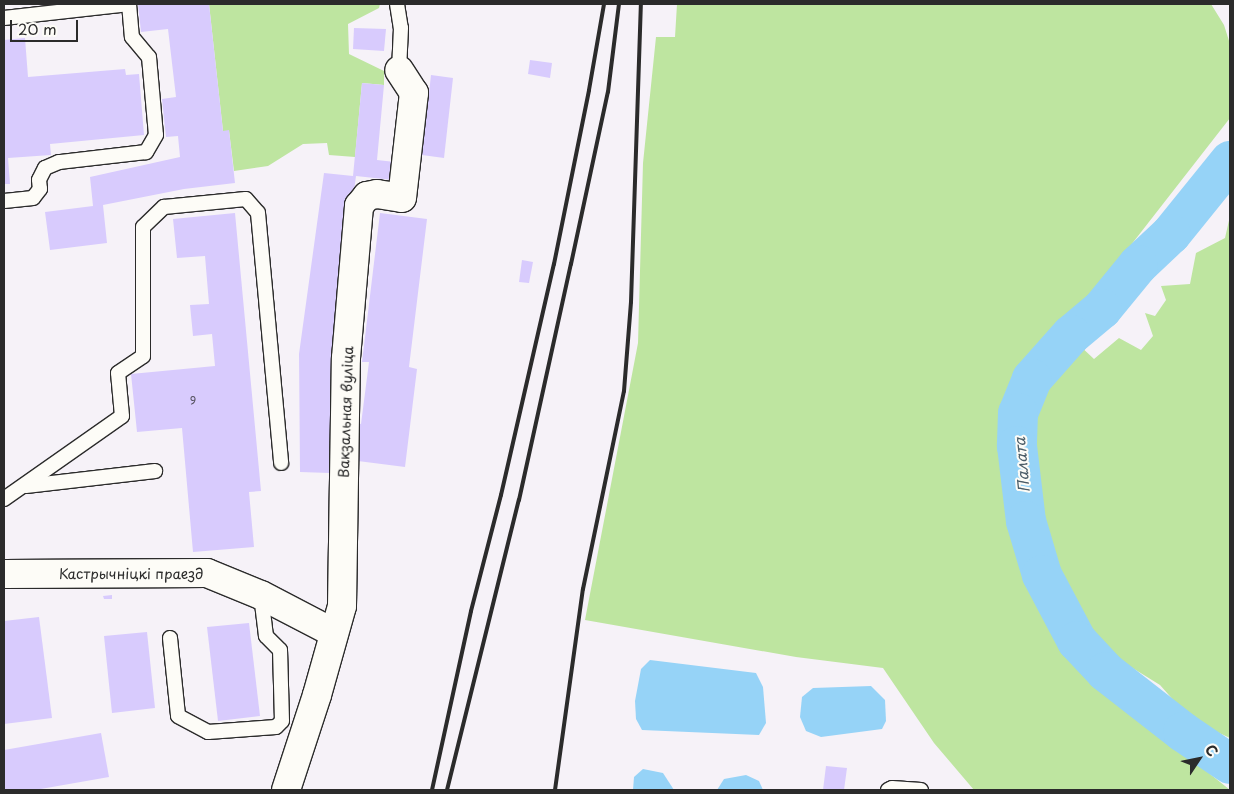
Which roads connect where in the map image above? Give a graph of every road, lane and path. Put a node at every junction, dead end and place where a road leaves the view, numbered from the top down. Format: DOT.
graph roads {
  1 [pos="397,4"];
  2 [pos="4,18"];
  3 [pos="399,70"];
  4 [pos="4,201"];
  5 [pos="281,463"];
  6 [pos="155,471"];
  7 [pos="22,486"];
  8 [pos="4,498"];
  9 [pos="4,574"];
  10 [pos="261,595"];
  11 [pos="334,633"];
  12 [pos="170,638"];
  13 [pos="286,790"];
  14 [pos="888,790"];
  15 [pos="921,790"];
  1 -- 3 [label="lane"];
  2 -- 4 [label="lane"];
  3 -- 11 [label="street, Вакзальная вуліца"];
  5 -- 7 [label="lane"];
  6 -- 7 [label="lane"];
  7 -- 8 [label="lane"];
  9 -- 10 [label="street, Кастрычніцкі праезд"];
  10 -- 11 [label="street, Кастрычніцкі праезд"];
  10 -- 12 [label="lane"];
  11 -- 13 [label="street, Вакзальная вуліца"];
  14 -- 15 [label="lane"];
}
